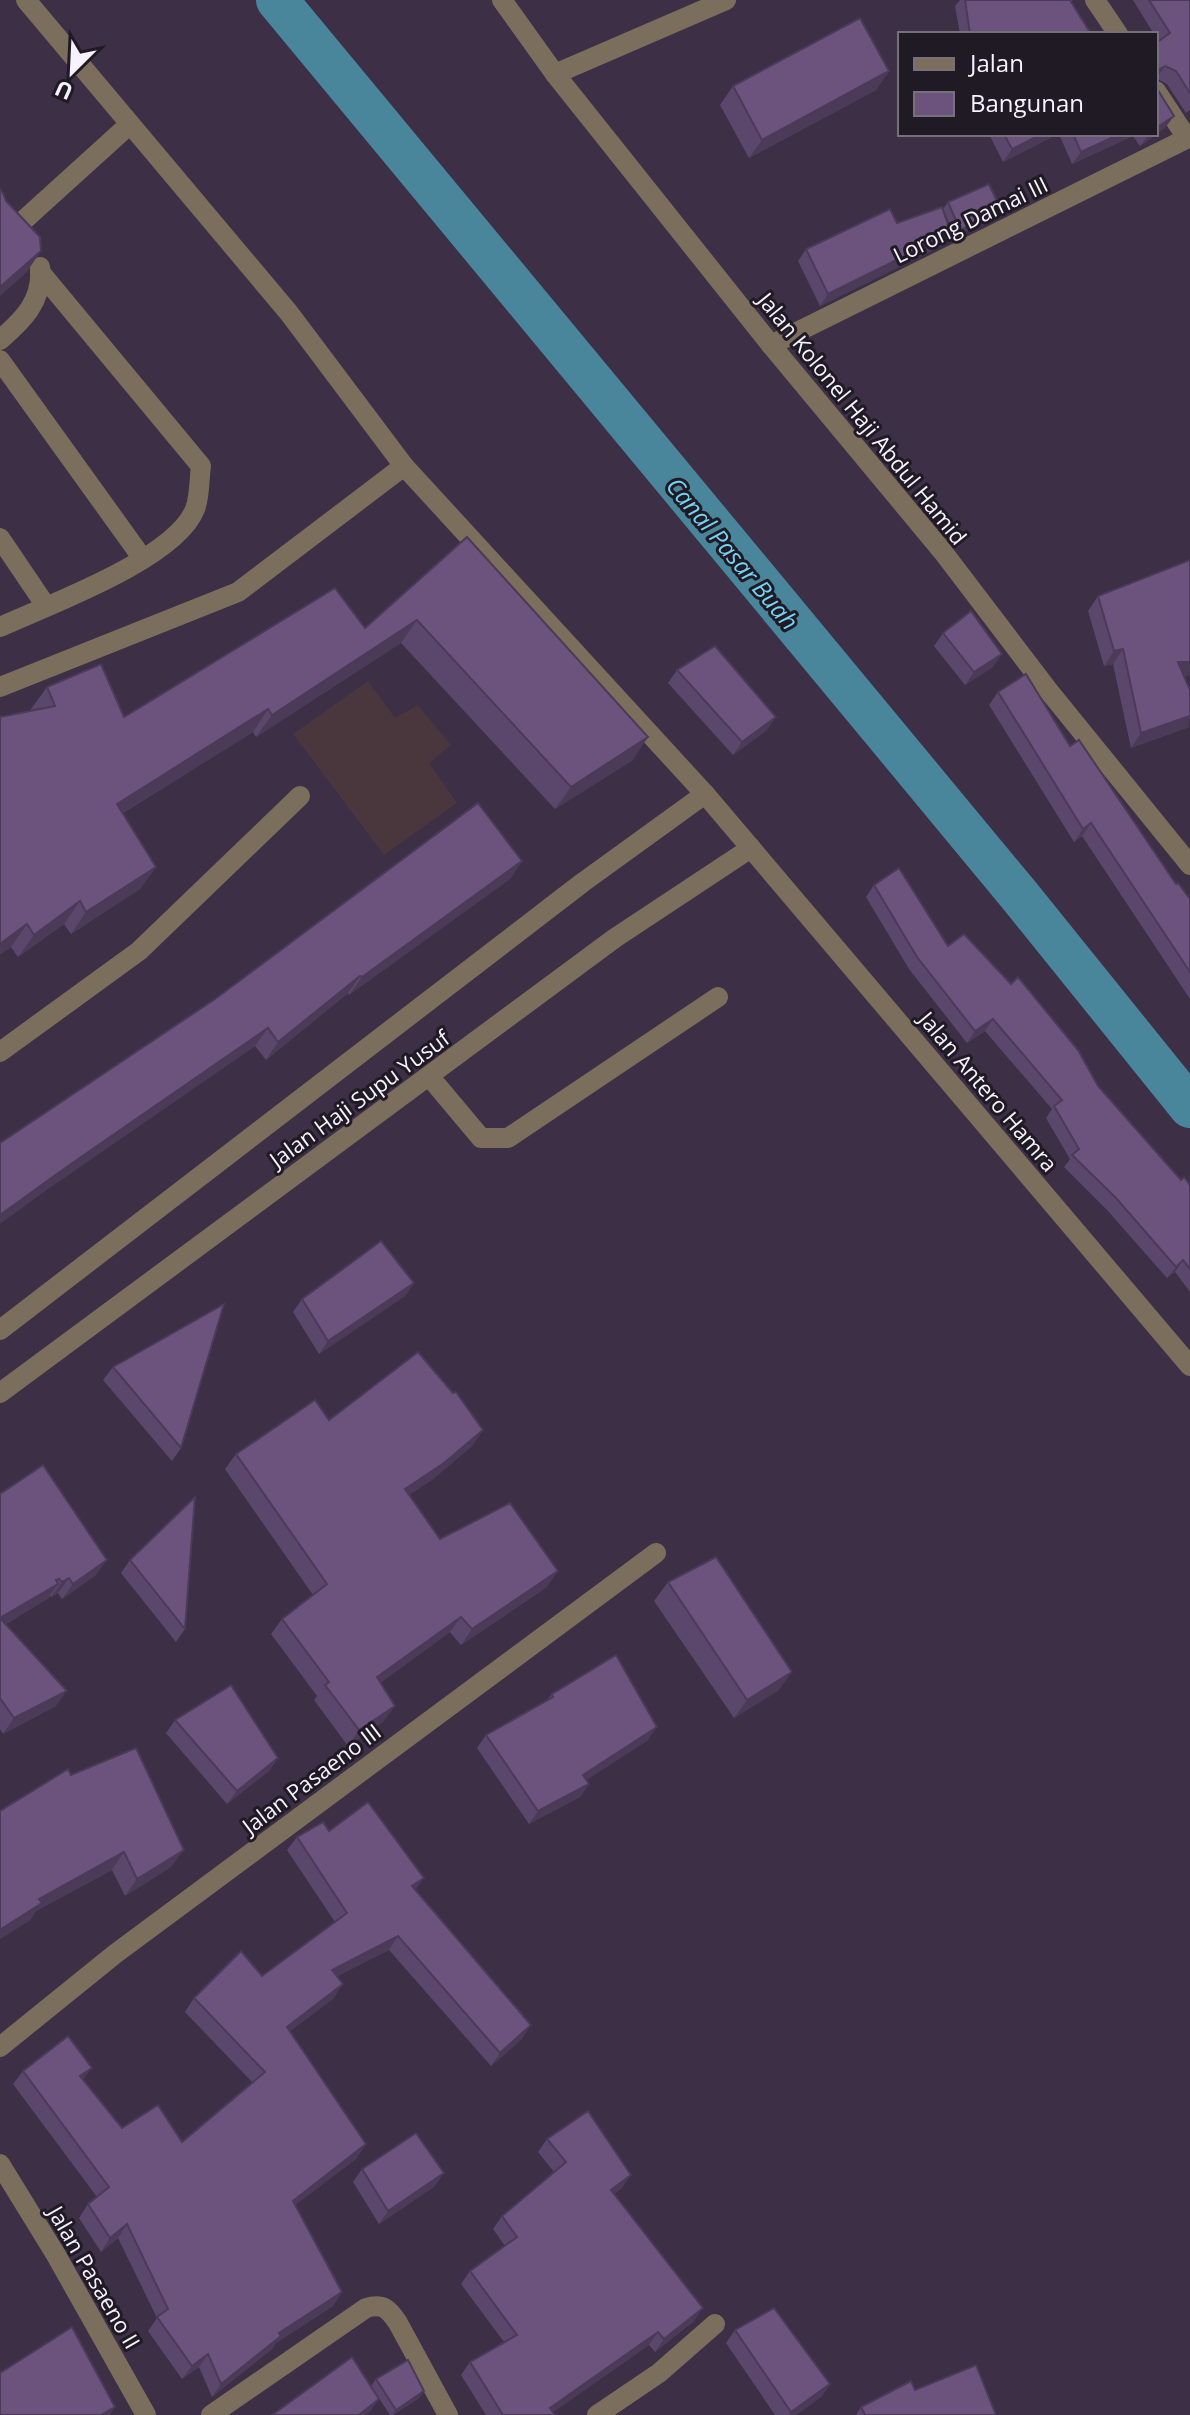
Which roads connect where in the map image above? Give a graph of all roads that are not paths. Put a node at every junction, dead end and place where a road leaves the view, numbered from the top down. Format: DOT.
graph roads {
  1 [pos="26,0"];
  2 [pos="502,0"];
  3 [pos="726,0"];
  4 [pos="1095,0"];
  5 [pos="1117,32"];
  6 [pos="555,74"];
  7 [pos="1158,94"];
  8 [pos="130,124"];
  9 [pos="1188,137"];
  10 [pos="18,233"];
  11 [pos="40,272"];
  12 [pos="0,340"];
  13 [pos="771,345"];
  14 [pos="0,360"];
  15 [pos="404,466"];
  16 [pos="0,538"];
  17 [pos="143,559"];
  18 [pos="46,606"];
  19 [pos="0,627"];
  20 [pos="0,687"];
  21 [pos="705,794"];
  22 [pos="300,796"];
  23 [pos="751,848"];
  24 [pos="1190,865"];
  25 [pos="718,997"];
  26 [pos="0,1052"];
  27 [pos="429,1076"];
  28 [pos="0,1330"];
  29 [pos="1190,1366"];
  30 [pos="0,1393"];
  31 [pos="656,1553"];
  32 [pos="0,2047"];
  33 [pos="0,2164"];
  34 [pos="715,2324"];
  35 [pos="146,2415"];
  36 [pos="211,2415"];
  37 [pos="448,2415"];
  38 [pos="597,2415"];
  1 -- 8 [label="street, Jalan Antero Hamra"];
  2 -- 6 [label="street, Jalan Kolonel Haji Abdul Hamid"];
  3 -- 6 [label="street"];
  4 -- 5 [label="street"];
  6 -- 13 [label="street, Jalan Kolonel Haji Abdul Hamid"];
  7 -- 9 [label="street"];
  8 -- 10 [label="street"];
  8 -- 15 [label="street, Jalan Antero Hamra"];
  9 -- 13 [label="street, Lorong Damai III"];
  10 -- 11 [label="street"];
  11 -- 12 [label="street"];
  11 -- 17 [label="street"];
  13 -- 24 [label="street, Jalan Kolonel Haji Abdul Hamid"];
  14 -- 17 [label="street"];
  15 -- 20 [label="street"];
  15 -- 21 [label="street, Jalan Antero Hamra"];
  16 -- 18 [label="street"];
  17 -- 18 [label="street"];
  18 -- 19 [label="street"];
  21 -- 23 [label="street, Jalan Antero Hamra"];
  21 -- 28 [label="street, Jalan Haji Supu Yusuf"];
  22 -- 26 [label="street"];
  23 -- 27 [label="street, Jalan Haji Supu Yusuf"];
  23 -- 29 [label="street, Jalan Antero Hamra"];
  25 -- 27 [label="street"];
  27 -- 30 [label="street, Jalan Haji Supu Yusuf"];
  31 -- 32 [label="street, Jalan Pasaeno III"];
  33 -- 35 [label="street, Jalan Pasaeno II"];
  34 -- 38 [label="street"];
  36 -- 37 [label="street"];
}
